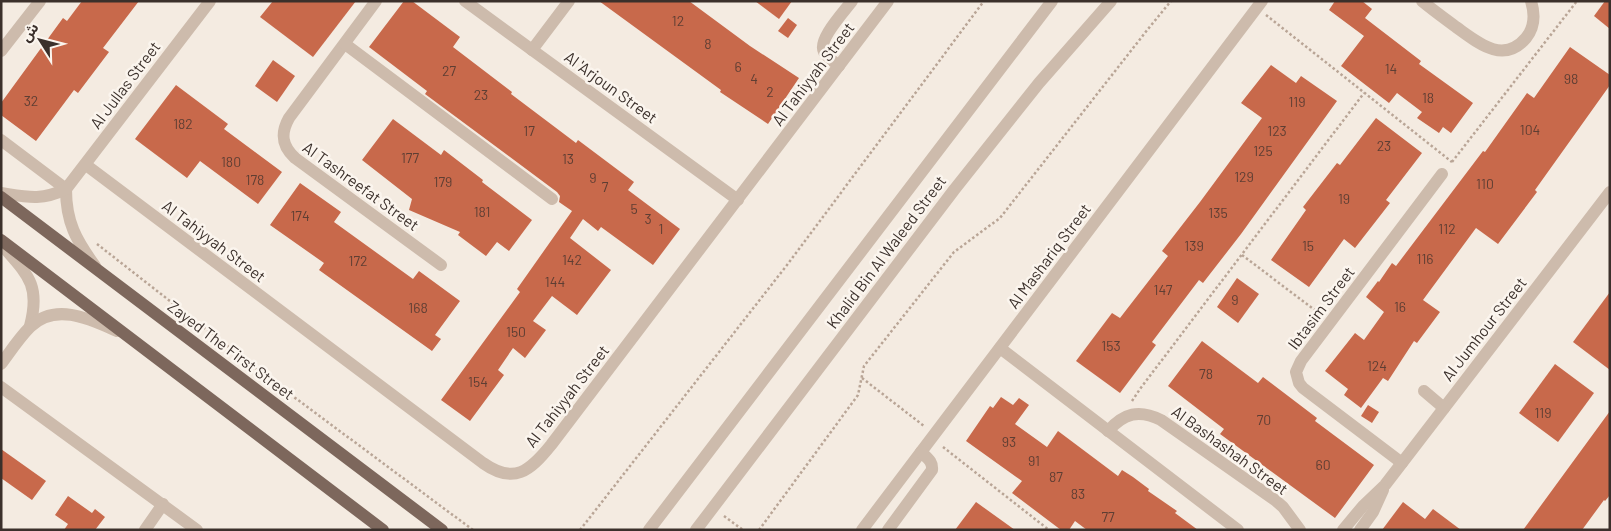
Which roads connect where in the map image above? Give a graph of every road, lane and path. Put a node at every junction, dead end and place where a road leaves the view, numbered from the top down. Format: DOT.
graph roads {
  1 [pos="40,1"];
  2 [pos="210,1"];
  3 [pos="376,1"];
  4 [pos="465,1"];
  5 [pos="569,1"];
  6 [pos="852,1"];
  7 [pos="888,1"];
  8 [pos="984,1"];
  9 [pos="1052,1"];
  10 [pos="1111,1"];
  11 [pos="1171,1"];
  12 [pos="1422,1"];
  13 [pos="1531,1"];
  14 [pos="1577,1"];
  15 [pos="1260,4"];
  16 [pos="345,44"];
  17 [pos="532,50"];
  18 [pos="1,51"];
  19 [pos="839,66"];
  20 [pos="1364,93"];
  21 [pos="1,140"];
  22 [pos="1452,162"];
  23 [pos="86,165"];
  24 [pos="1442,174"];
  25 [pos="66,189"];
  26 [pos="1610,192"];
  27 [pos="1,195"];
  28 [pos="552,200"];
  29 [pos="738,200"];
  30 [pos="92,239"];
  31 [pos="1,242"];
  32 [pos="1242,255"];
  33 [pos="441,265"];
  34 [pos="97,269"];
  35 [pos="1330,322"];
  36 [pos="30,326"];
  37 [pos="126,335"];
  38 [pos="1000,348"];
  39 [pos="1,364"];
  40 [pos="862,378"];
  41 [pos="1,387"];
  42 [pos="1424,392"];
  43 [pos="1444,408"];
  44 [pos="1125,417"];
  45 [pos="1108,432"];
  46 [pos="933,436"];
  47 [pos="921,452"];
  48 [pos="1402,463"];
  49 [pos="1385,485"];
  50 [pos="163,504"];
  51 [pos="712,508"];
  52 [pos="145,530"];
  53 [pos="197,530"];
  54 [pos="383,530"];
  55 [pos="442,530"];
  56 [pos="473,530"];
  57 [pos="580,530"];
  58 [pos="649,530"];
  59 [pos="696,530"];
  60 [pos="743,530"];
  61 [pos="760,530"];
  62 [pos="862,530"];
  63 [pos="888,530"];
  64 [pos="1049,530"];
  65 [pos="1238,530"];
  66 [pos="1300,530"];
  67 [pos="1343,530"];
  68 [pos="1360,530"];
  1 -- 18 [label="street"];
  2 -- 23 [label="street, Al Jullas Street"];
  3 -- 16 [label="street, Al Tashreefat Street"];
  4 -- 17 [label="street, Al 'Arjoun Street"];
  5 -- 17 [label="street"];
  6 -- 19 [label="street"];
  7 -- 19 [label="street, Al Tahiyyah Street"];
  8 -- 57 [label="path"];
  9 -- 58 [label="street, Khalid Bin Al Waleed Street"];
  10 -- 51 [label="street, Khalid Bin Al Waleed Street"];
  11 -- 40 [label="path"];
  12 -- 13 [label="street"];
  14 -- 22 [label="path"];
  15 -- 20 [label="path"];
  15 -- 38 [label="street, Al Mashariq Street"];
  16 -- 28 [label="street"];
  16 -- 33 [label="street, Al Tashreefat Street"];
  17 -- 29 [label="street, Al 'Arjoun Street"];
  19 -- 29 [label="street, Al Tahiyyah Street"];
  20 -- 22 [label="path"];
  20 -- 32 [label="path"];
  21 -- 25 [label="street"];
  22 -- 24 [label="path"];
  23 -- 25 [label="street, Al Jullas Street"];
  23 -- 29 [label="street, Al Tahiyyah Street"];
  24 -- 35 [label="street, Ibtasim Street"];
  25 -- 27 [label="street"];
  25 -- 34 [label="street"];
  26 -- 43 [label="street, Al Jumhour Street"];
  27 -- 34 [label="main road, Zayed The First Street"];
  30 -- 56 [label="path"];
  31 -- 36 [label="street"];
  31 -- 37 [label="main road"];
  32 -- 35 [label="path"];
  32 -- 44 [label="path"];
  34 -- 55 [label="main road, Zayed The First Street"];
  35 -- 48 [label="street, Ibtasim Street"];
  36 -- 37 [label="street"];
  36 -- 39 [label="street"];
  37 -- 54 [label="main road"];
  38 -- 45 [label="street"];
  38 -- 46 [label="street, Al Mashariq Street"];
  40 -- 46 [label="path"];
  40 -- 61 [label="path"];
  41 -- 50 [label="street"];
  42 -- 43 [label="street"];
  43 -- 48 [label="street, Al Jumhour Street"];
  44 -- 45 [label="street"];
  44 -- 66 [label="street, Al Bashashah Street"];
  45 -- 65 [label="street"];
  46 -- 47 [label="street, Al Mashariq Street"];
  46 -- 64 [label="path"];
  47 -- 62 [label="street, Al Mashariq Street"];
  47 -- 63 [label="street"];
  48 -- 49 [label="street, Al Jumhour Street"];
  49 -- 67 [label="street, Al Jumhour Street"];
  49 -- 68 [label="street, Al Jumhour Street"];
  50 -- 52 [label="street"];
  50 -- 53 [label="street"];
  51 -- 59 [label="street, Khalid Bin Al Waleed Street"];
  51 -- 60 [label="path"];
}
